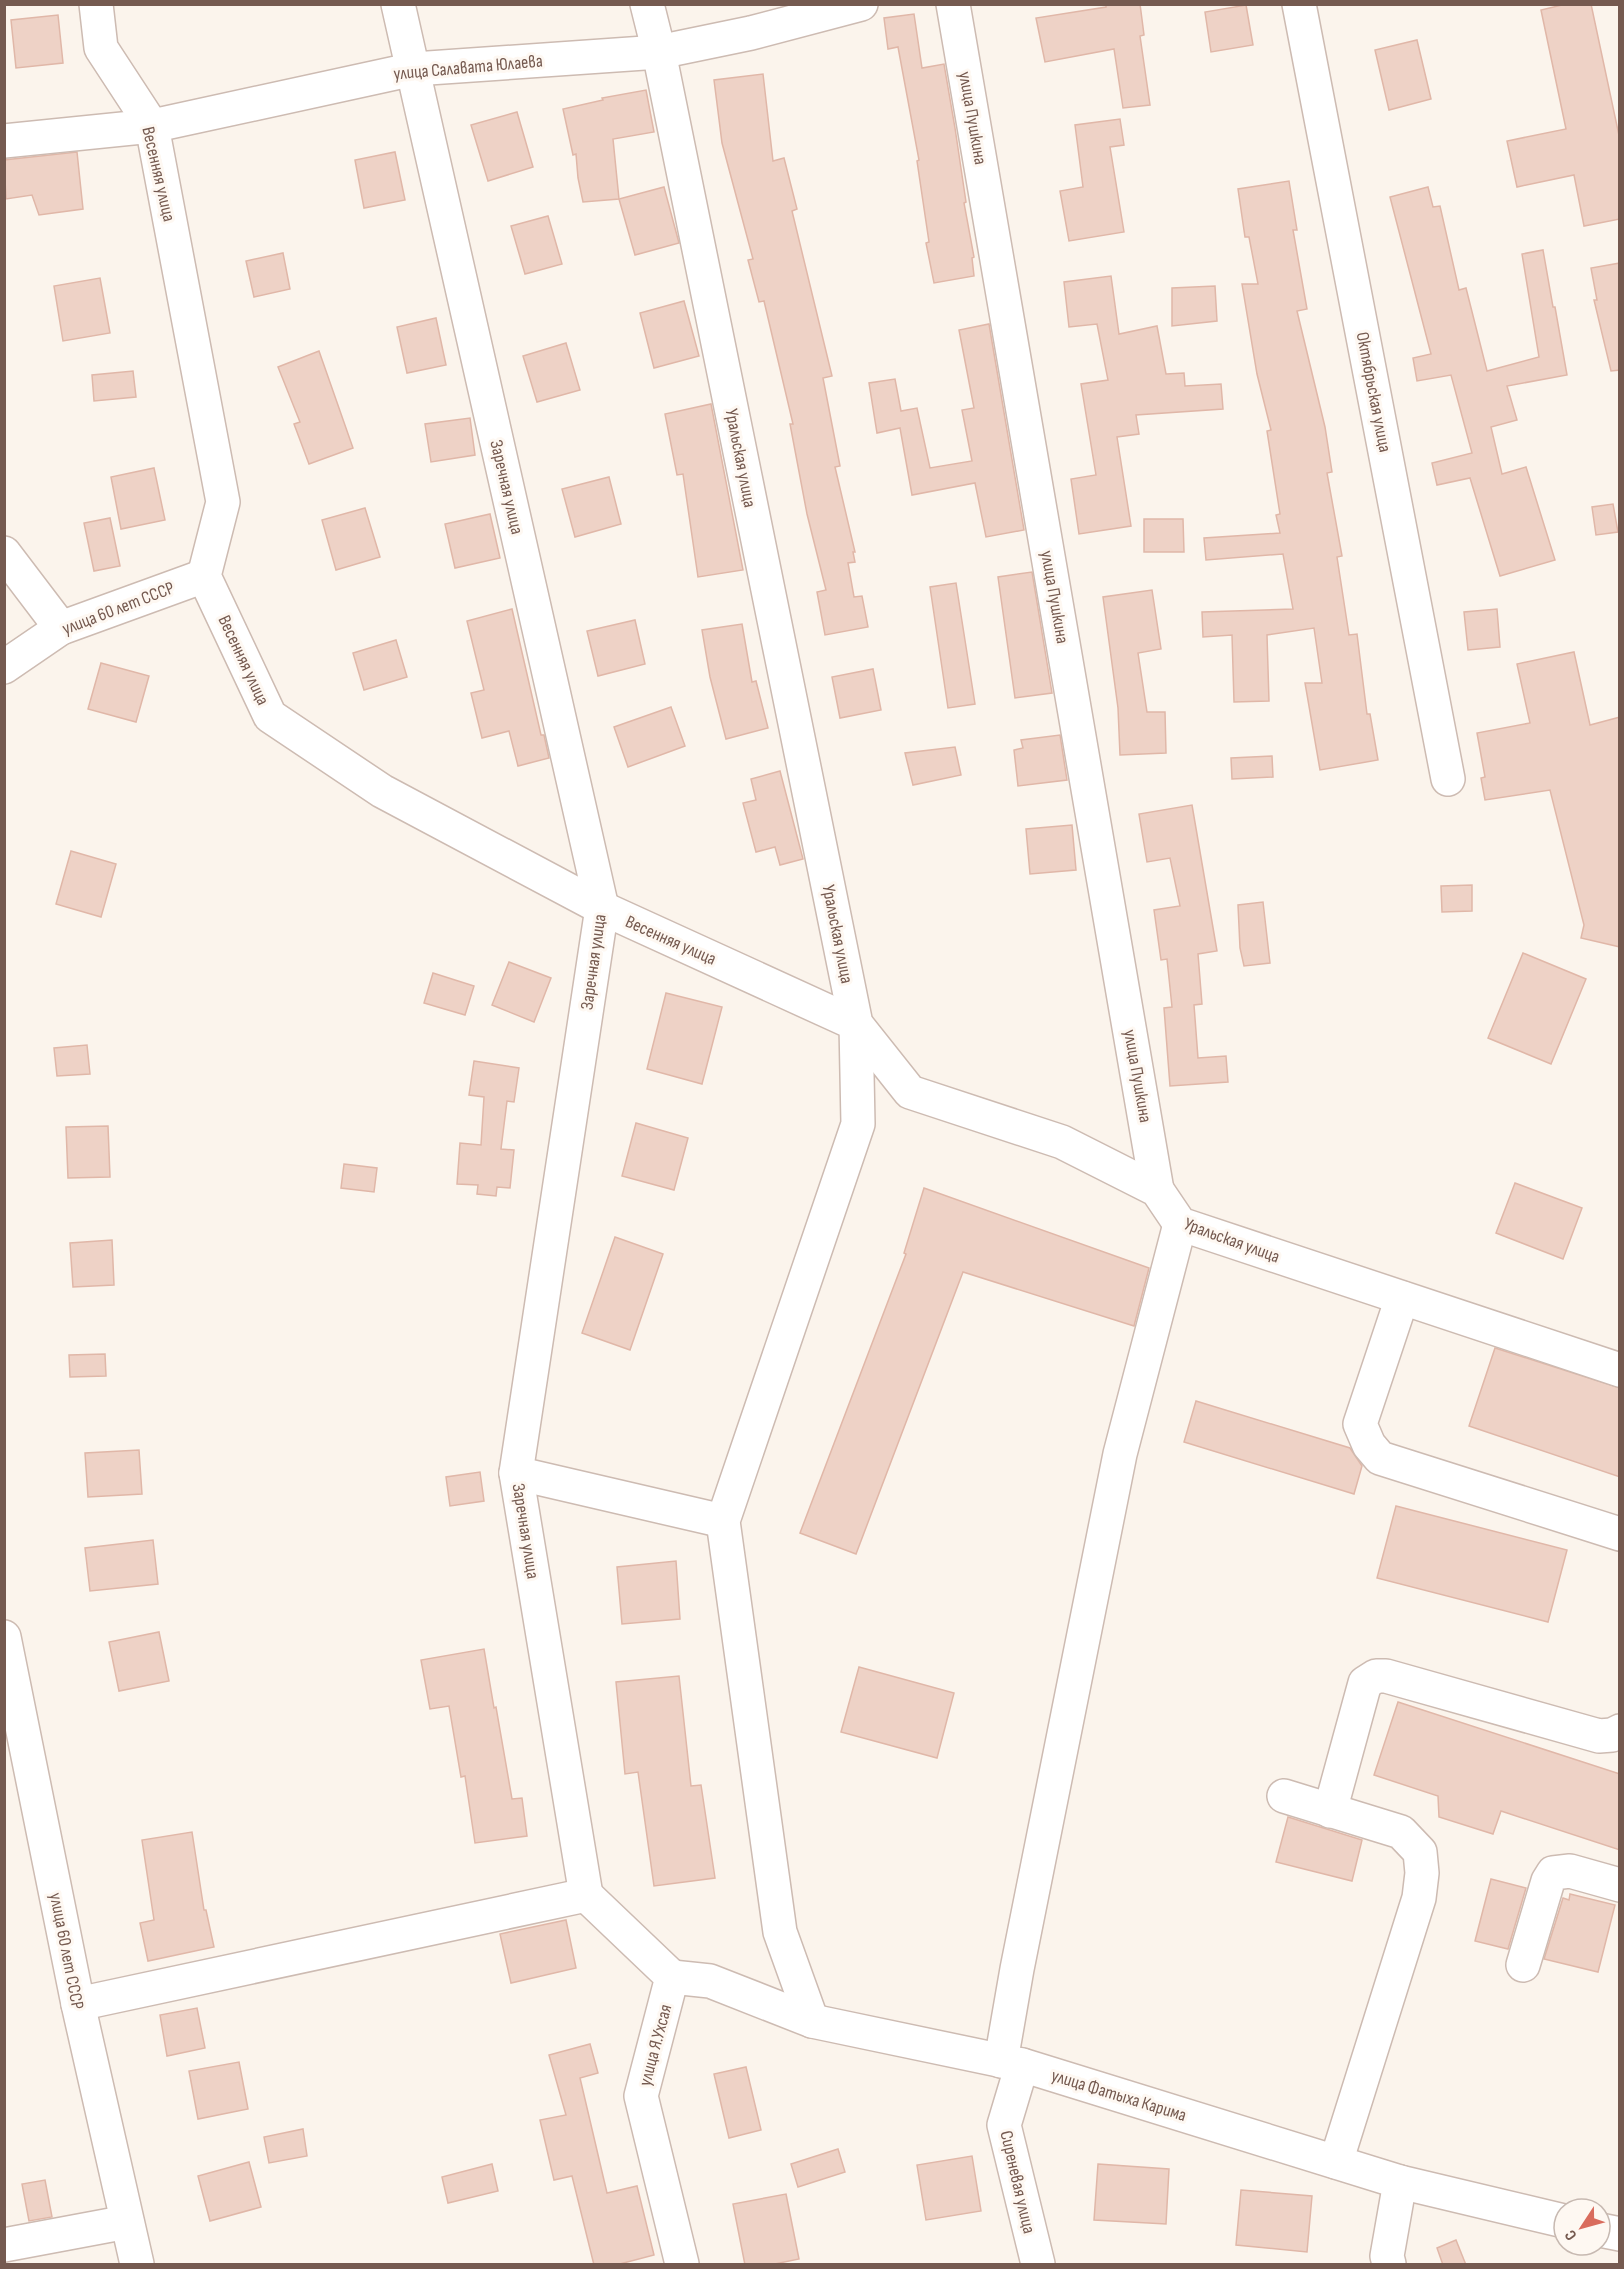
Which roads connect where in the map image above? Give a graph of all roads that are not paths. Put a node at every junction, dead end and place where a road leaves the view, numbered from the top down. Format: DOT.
graph roads {
  1 [pos="96,4"];
  2 [pos="398,4"];
  3 [pos="647,4"];
  4 [pos="861,4"];
  5 [pos="953,4"];
  6 [pos="1299,4"];
  7 [pos="659,52"];
  8 [pos="414,69"];
  9 [pos="152,126"];
  10 [pos="4,141"];
  11 [pos="4,553"];
  12 [pos="204,576"];
  13 [pos="61,628"];
  14 [pos="4,667"];
  15 [pos="1448,779"];
  16 [pos="602,908"];
  17 [pos="856,1023"];
  18 [pos="1157,1190"];
  19 [pos="1180,1224"];
  20 [pos="1402,1298"];
  21 [pos="1620,1370"];
  22 [pos="516,1473"];
  23 [pos="723,1521"];
  24 [pos="1620,1534"];
  25 [pos="4,1637"];
  26 [pos="1620,1731"];
  27 [pos="1284,1796"];
  28 [pos="1330,1810"];
  29 [pos="1620,1885"];
  30 [pos="586,1895"];
  31 [pos="1523,1965"];
  32 [pos="672,1977"];
  33 [pos="78,2004"];
  34 [pos="812,2021"];
  35 [pos="1011,2063"];
  36 [pos="1336,2162"];
  37 [pos="1400,2182"];
  38 [pos="1552,2218"];
  39 [pos="127,2222"];
  40 [pos="4,2245"];
  41 [pos="137,2265"];
  42 [pos="682,2265"];
  43 [pos="1038,2265"];
  44 [pos="1389,2265"];
  1 -- 9 [label="street, Весенняя улица"];
  2 -- 8 [label="street, Заречная улица"];
  3 -- 7 [label="street, Уральская улица"];
  4 -- 7 [label="street, улица Салавата Юлаева"];
  5 -- 18 [label="street, улица Пушкина"];
  6 -- 15 [label="street, Октябрьская улица"];
  7 -- 8 [label="street, улица Салавата Юлаева"];
  7 -- 17 [label="street, Уральская улица"];
  8 -- 9 [label="street, улица Салавата Юлаева"];
  8 -- 16 [label="street, Заречная улица"];
  9 -- 10 [label="street, улица Салавата Юлаева"];
  9 -- 12 [label="street, Весенняя улица"];
  11 -- 13 [label="street"];
  12 -- 13 [label="street, улица 60 лет СССР"];
  12 -- 16 [label="street, Весенняя улица"];
  13 -- 14 [label="street, улица 60 лет СССР"];
  16 -- 17 [label="street, Весенняя улица"];
  16 -- 22 [label="street, Заречная улица"];
  17 -- 18 [label="street, Уральская улица"];
  17 -- 23 [label="street"];
  18 -- 19 [label="street, Уральская улица"];
  19 -- 20 [label="street, Уральская улица"];
  19 -- 35 [label="street, Сиреневая улица"];
  20 -- 21 [label="street, Уральская улица"];
  20 -- 24 [label="street"];
  22 -- 23 [label="street"];
  22 -- 30 [label="street, Заречная улица"];
  23 -- 34 [label="street"];
  25 -- 33 [label="street, улица 60 лет СССР"];
  26 -- 28 [label="street"];
  27 -- 28 [label="street"];
  28 -- 36 [label="street"];
  29 -- 31 [label="street"];
  30 -- 32 [label="street"];
  30 -- 33 [label="street"];
  32 -- 34 [label="street, улица Фатыха Карима"];
  32 -- 42 [label="street, улица Я.Ухсая"];
  33 -- 39 [label="street, улица 60 лет СССР"];
  34 -- 35 [label="street, улица Фатыха Карима"];
  35 -- 36 [label="street, улица Фатыха Карима"];
  35 -- 43 [label="street, Сиреневая улица"];
  36 -- 37 [label="street, улица Фатыха Карима"];
  37 -- 38 [label="street, улица Фатыха Карима"];
  37 -- 44 [label="street"];
  39 -- 40 [label="street"];
  39 -- 41 [label="street, улица 60 лет СССР"];
}
